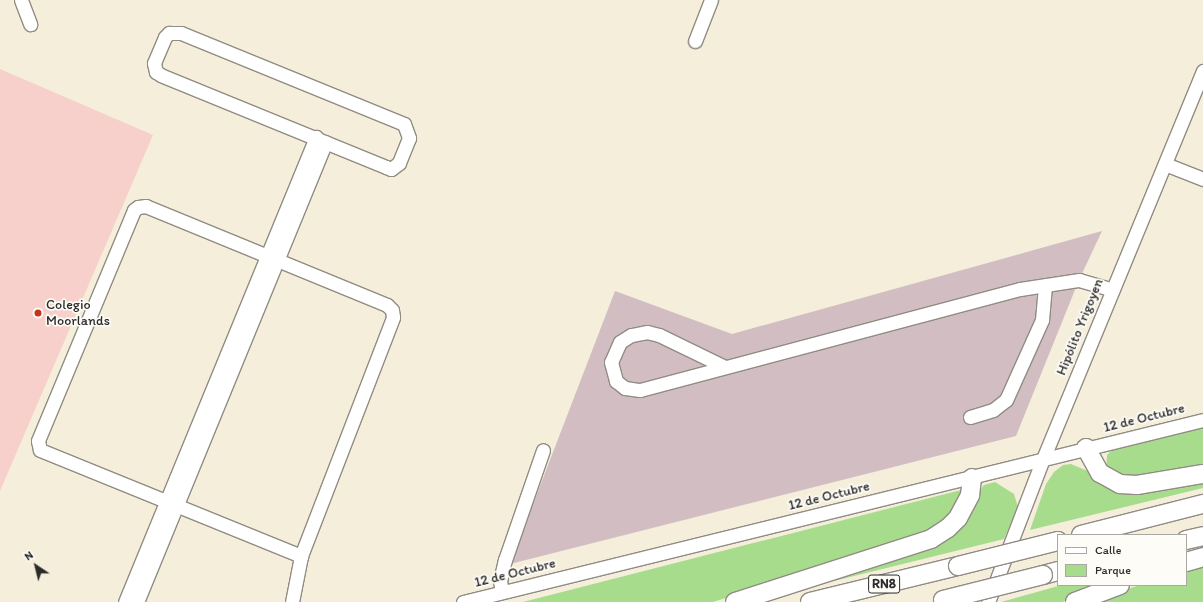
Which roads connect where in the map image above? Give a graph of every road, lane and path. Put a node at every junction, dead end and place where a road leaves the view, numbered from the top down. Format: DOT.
graph roads {
  1 [pos="21,0"];
  2 [pos="711,0"];
  3 [pos="30,24"];
  4 [pos="695,40"];
  5 [pos="1203,71"];
  6 [pos="321,139"];
  7 [pos="1165,164"];
  8 [pos="1203,179"];
  9 [pos="272,258"];
  10 [pos="1045,285"];
  11 [pos="1113,290"];
  12 [pos="725,367"];
  13 [pos="970,417"];
  14 [pos="1203,420"];
  15 [pos="1086,448"];
  16 [pos="543,450"];
  17 [pos="1043,459"];
  18 [pos="1203,474"];
  19 [pos="972,478"];
  20 [pos="1203,504"];
  21 [pos="172,505"];
  22 [pos="1085,534"];
  23 [pos="1203,536"];
  24 [pos="1187,540"];
  25 [pos="1057,541"];
  26 [pos="300,556"];
  27 [pos="1203,557"];
  28 [pos="1187,562"];
  29 [pos="1050,573"];
  30 [pos="1117,586"];
  31 [pos="502,592"];
  32 [pos="939,601"];
  33 [pos="989,601"];
  34 [pos="125,602"];
  35 [pos="137,602"];
  36 [pos="292,602"];
  37 [pos="463,602"];
  38 [pos="735,602"];
  39 [pos="810,602"];
  40 [pos="1075,602"];
  1 -- 3 [label="street"];
  2 -- 4 [label="street"];
  5 -- 7 [label="street, Hipólito Yrigoyen"];
  6 -- 6 [label="street"];
  6 -- 9 [label="street"];
  7 -- 8 [label="street"];
  7 -- 11 [label="street, Hipólito Yrigoyen"];
  9 -- 21 [label="street"];
  9 -- 21 [label="street"];
  9 -- 26 [label="street"];
  10 -- 11 [label="street"];
  10 -- 12 [label="street"];
  10 -- 13 [label="street"];
  11 -- 17 [label="street, Hipólito Yrigoyen"];
  12 -- 12 [label="street"];
  14 -- 15 [label="street, 12 de Octubre"];
  15 -- 17 [label="street, 12 de Octubre"];
  15 -- 18 [label="highway"];
  16 -- 31 [label="street"];
  17 -- 19 [label="street, 12 de Octubre"];
  17 -- 33 [label="street, Hipólito Yrigoyen"];
  19 -- 31 [label="street, 12 de Octubre"];
  19 -- 38 [label="highway"];
  20 -- 22 [label="highway"];
  21 -- 26 [label="street"];
  21 -- 34 [label="street"];
  21 -- 35 [label="street"];
  23 -- 24 [label="highway"];
  25 -- 39 [label="highway, RN8, bridge"];
  26 -- 36 [label="street"];
  27 -- 28 [label="highway"];
  29 -- 32 [label="highway, bridge"];
  30 -- 40 [label="highway"];
  31 -- 37 [label="street, 12 de Octubre"];
}
